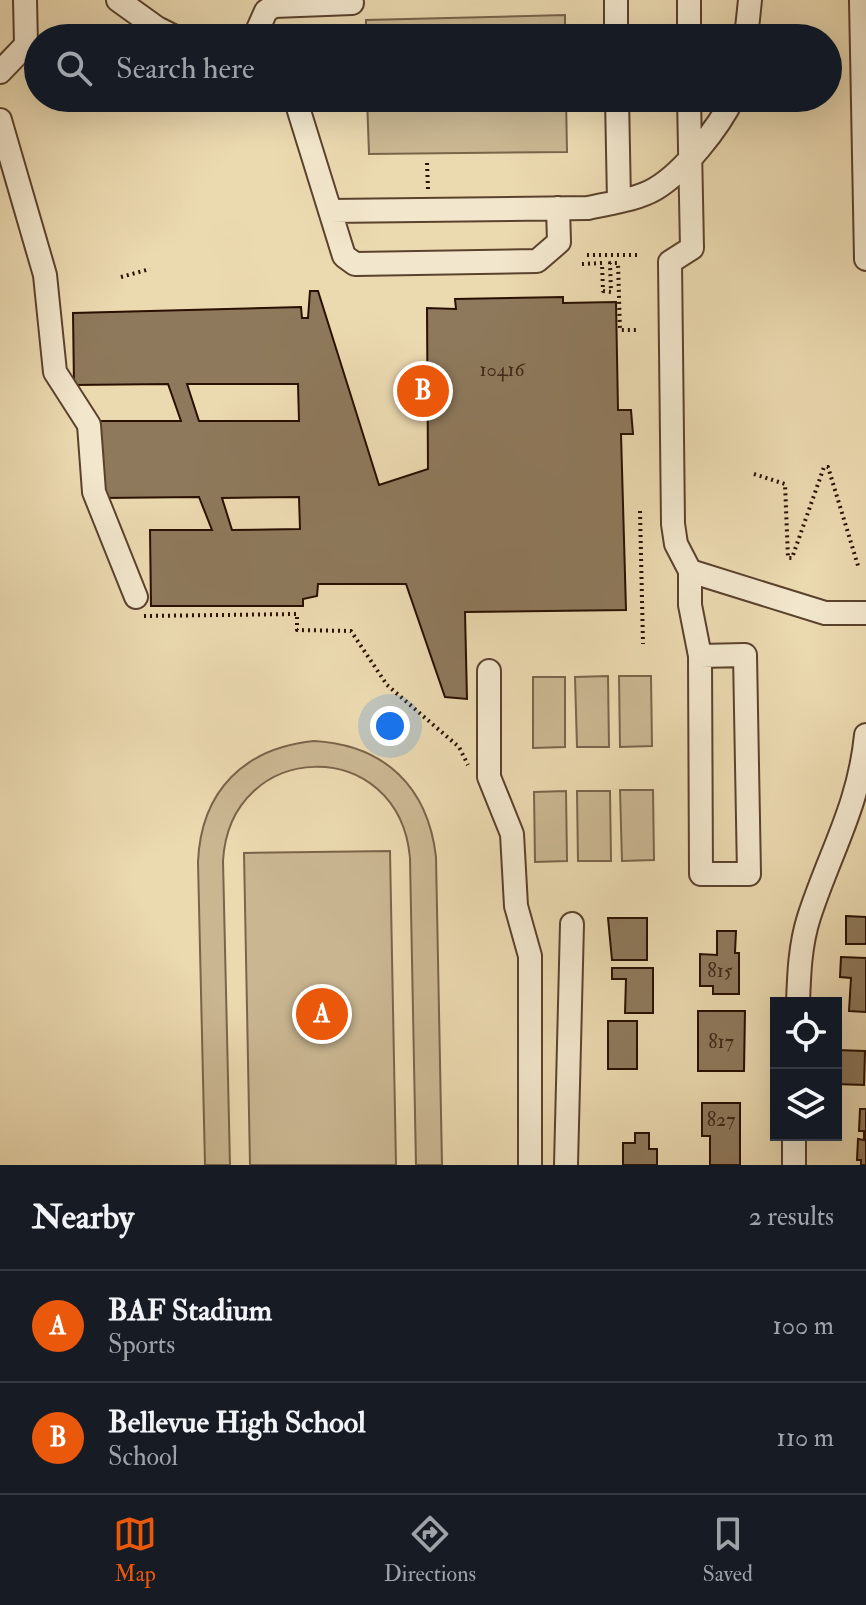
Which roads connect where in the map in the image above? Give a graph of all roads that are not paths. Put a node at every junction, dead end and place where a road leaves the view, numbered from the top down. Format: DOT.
graph roads {
  1 [pos="25,0"];
  2 [pos="118,0"];
  3 [pos="616,0"];
  4 [pos="689,0"];
  5 [pos="750,0"];
  6 [pos="861,0"];
  7 [pos="352,3"];
  8 [pos="26,24"];
  9 [pos="151,24"];
  10 [pos="260,24"];
  11 [pos="616,24"];
  12 [pos="689,24"];
  13 [pos="747,24"];
  14 [pos="864,26"];
  15 [pos="24,47"];
  16 [pos="0,72"];
  17 [pos="299,112"];
  18 [pos="617,112"];
  19 [pos="689,112"];
  20 [pos="727,112"];
  21 [pos="0,120"];
  22 [pos="689,160"];
  23 [pos="619,201"];
  24 [pos="558,208"];
  25 [pos="330,211"];
  26 [pos="866,259"];
  27 [pos="690,571"];
  28 [pos="136,597"];
  29 [pos="866,613"];
  30 [pos="700,656"];
  31 [pos="489,671"];
  32 [pos="866,735"];
  33 [pos="572,924"];
  34 [pos="798,997"];
  35 [pos="794,1141"];
  36 [pos="530,1165"];
  37 [pos="566,1165"];
  38 [pos="794,1165"];
  1 -- 8 [label="street"];
  2 -- 9 [label="street"];
  3 -- 11 [label="street"];
  4 -- 12 [label="street"];
  5 -- 13 [label="street"];
  6 -- 14 [label="street"];
  7 -- 10 [label="street"];
  14 -- 26 [label="street"];
  15 -- 16 [label="street"];
  17 -- 25 [label="street"];
  18 -- 23 [label="street"];
  19 -- 22 [label="street"];
  20 -- 22 [label="street"];
  21 -- 28 [label="street"];
  22 -- 23 [label="street"];
  22 -- 27 [label="street"];
  23 -- 24 [label="street"];
  24 -- 25 [label="street"];
  24 -- 25 [label="street"];
  27 -- 29 [label="street"];
  27 -- 30 [label="street"];
  30 -- 30 [label="street"];
  31 -- 36 [label="street"];
  32 -- 34 [label="street"];
  33 -- 37 [label="street"];
  35 -- 38 [label="street"];
}
